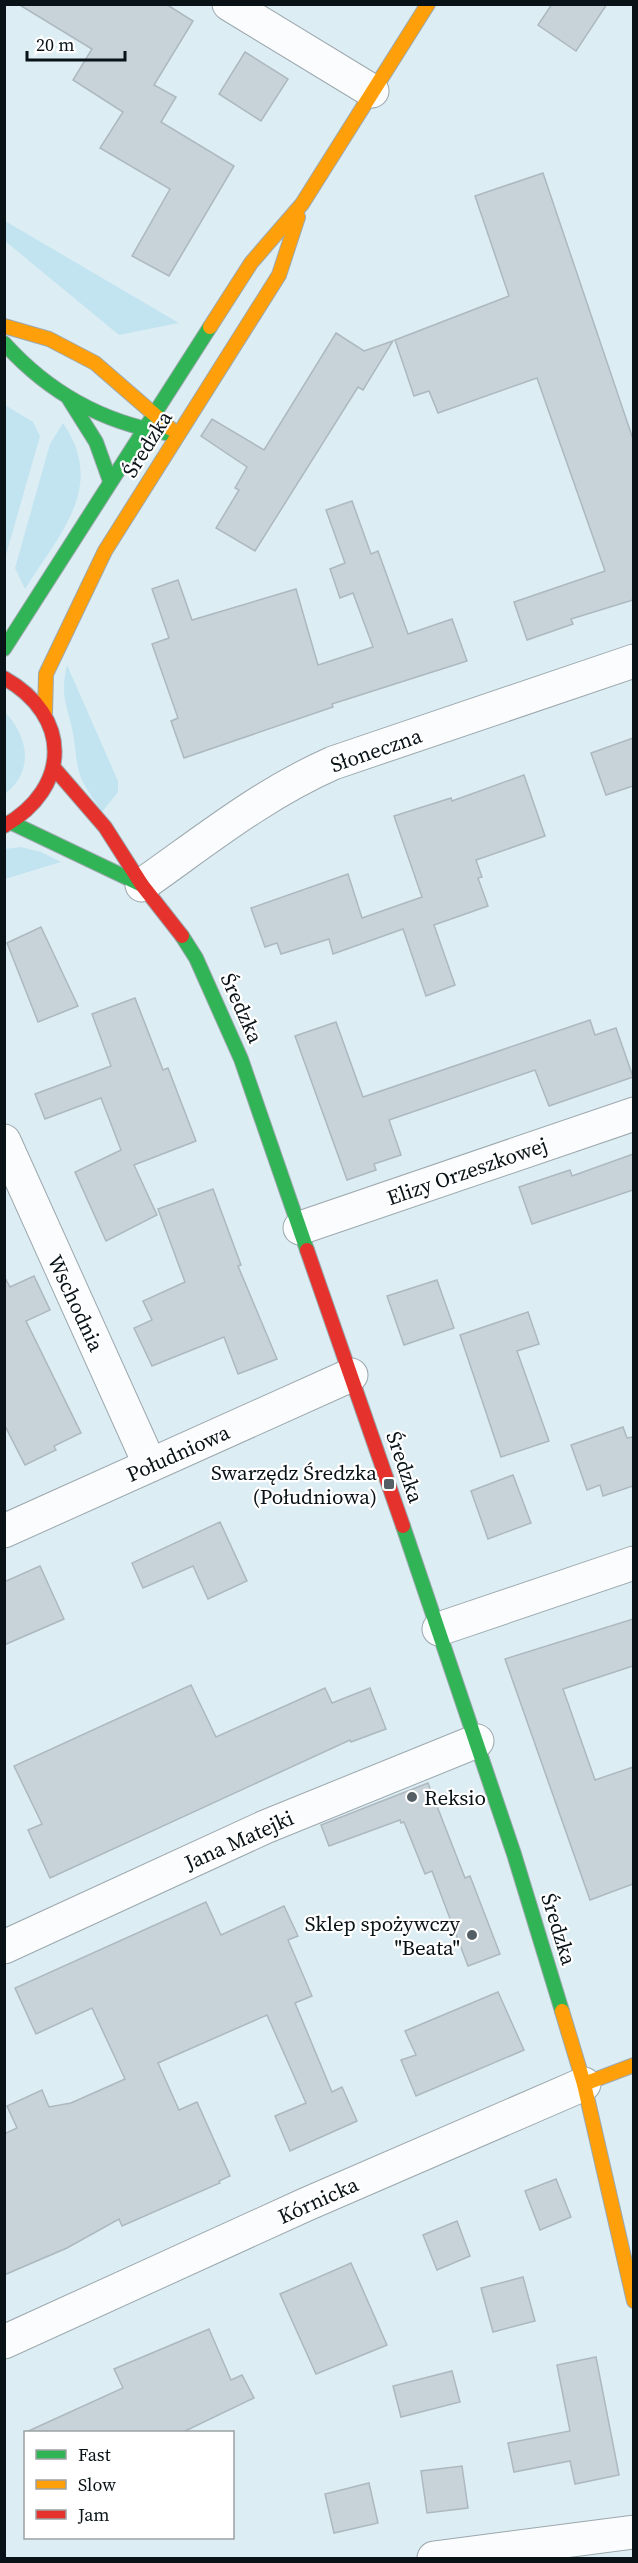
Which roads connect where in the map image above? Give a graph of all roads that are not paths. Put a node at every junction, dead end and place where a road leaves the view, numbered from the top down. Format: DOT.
graph roads {
  1 [pos="229,4"];
  2 [pos="428,4"];
  3 [pos="372,91"];
  4 [pos="302,204"];
  5 [pos="4,326"];
  6 [pos="4,343"];
  7 [pos="69,399"];
  8 [pos="154,415"];
  9 [pos="145,431"];
  10 [pos="177,434"];
  11 [pos="110,481"];
  12 [pos="4,649"];
  13 [pos="633,661"];
  14 [pos="4,678"];
  15 [pos="45,713"];
  16 [pos="54,768"];
  17 [pos="8,824"];
  18 [pos="142,885"];
  19 [pos="633,1114"];
  20 [pos="5,1145"];
  21 [pos="300,1228"];
  22 [pos="351,1374"];
  23 [pos="150,1465"];
  24 [pos="4,1531"];
  25 [pos="633,1563"];
  26 [pos="439,1629"];
  27 [pos="477,1741"];
  28 [pos="4,1947"];
  29 [pos="633,2065"];
  30 [pos="584,2084"];
  31 [pos="633,2301"];
  32 [pos="4,2342"];
  33 [pos="633,2532"];
  34 [pos="435,2558"];
  1 -- 3 [label="street"];
  2 -- 3 [label="street, Średzka"];
  3 -- 4 [label="street, Średzka"];
  4 -- 8 [label="street, Średzka"];
  4 -- 10 [label="street, Średzka"];
  5 -- 8 [label="street"];
  6 -- 7 [label="street"];
  7 -- 9 [label="street"];
  7 -- 11 [label="street"];
  8 -- 9 [label="street, Średzka"];
  8 -- 10 [label="street"];
  9 -- 10 [label="street"];
  9 -- 11 [label="street, Średzka"];
  10 -- 15 [label="street, Średzka"];
  11 -- 12 [label="street, Średzka"];
  13 -- 18 [label="street, Słoneczna"];
  14 -- 15 [label="street"];
  15 -- 16 [label="street"];
  16 -- 17 [label="street"];
  16 -- 18 [label="street, Średzka"];
  17 -- 18 [label="street, Średzka"];
  18 -- 21 [label="street, Średzka"];
  19 -- 21 [label="street, Elizy Orzeszkowej"];
  20 -- 23 [label="street, Wschodnia"];
  21 -- 22 [label="street, Średzka"];
  22 -- 23 [label="street, Południowa"];
  22 -- 26 [label="street, Średzka"];
  23 -- 24 [label="street, Południowa"];
  25 -- 26 [label="street"];
  26 -- 27 [label="street, Średzka"];
  27 -- 28 [label="street, Jana Matejki"];
  27 -- 30 [label="street, Średzka"];
  29 -- 30 [label="street, Kórnicka"];
  30 -- 31 [label="street, Średzka"];
  30 -- 32 [label="street, Kórnicka"];
  33 -- 34 [label="street"];
}
